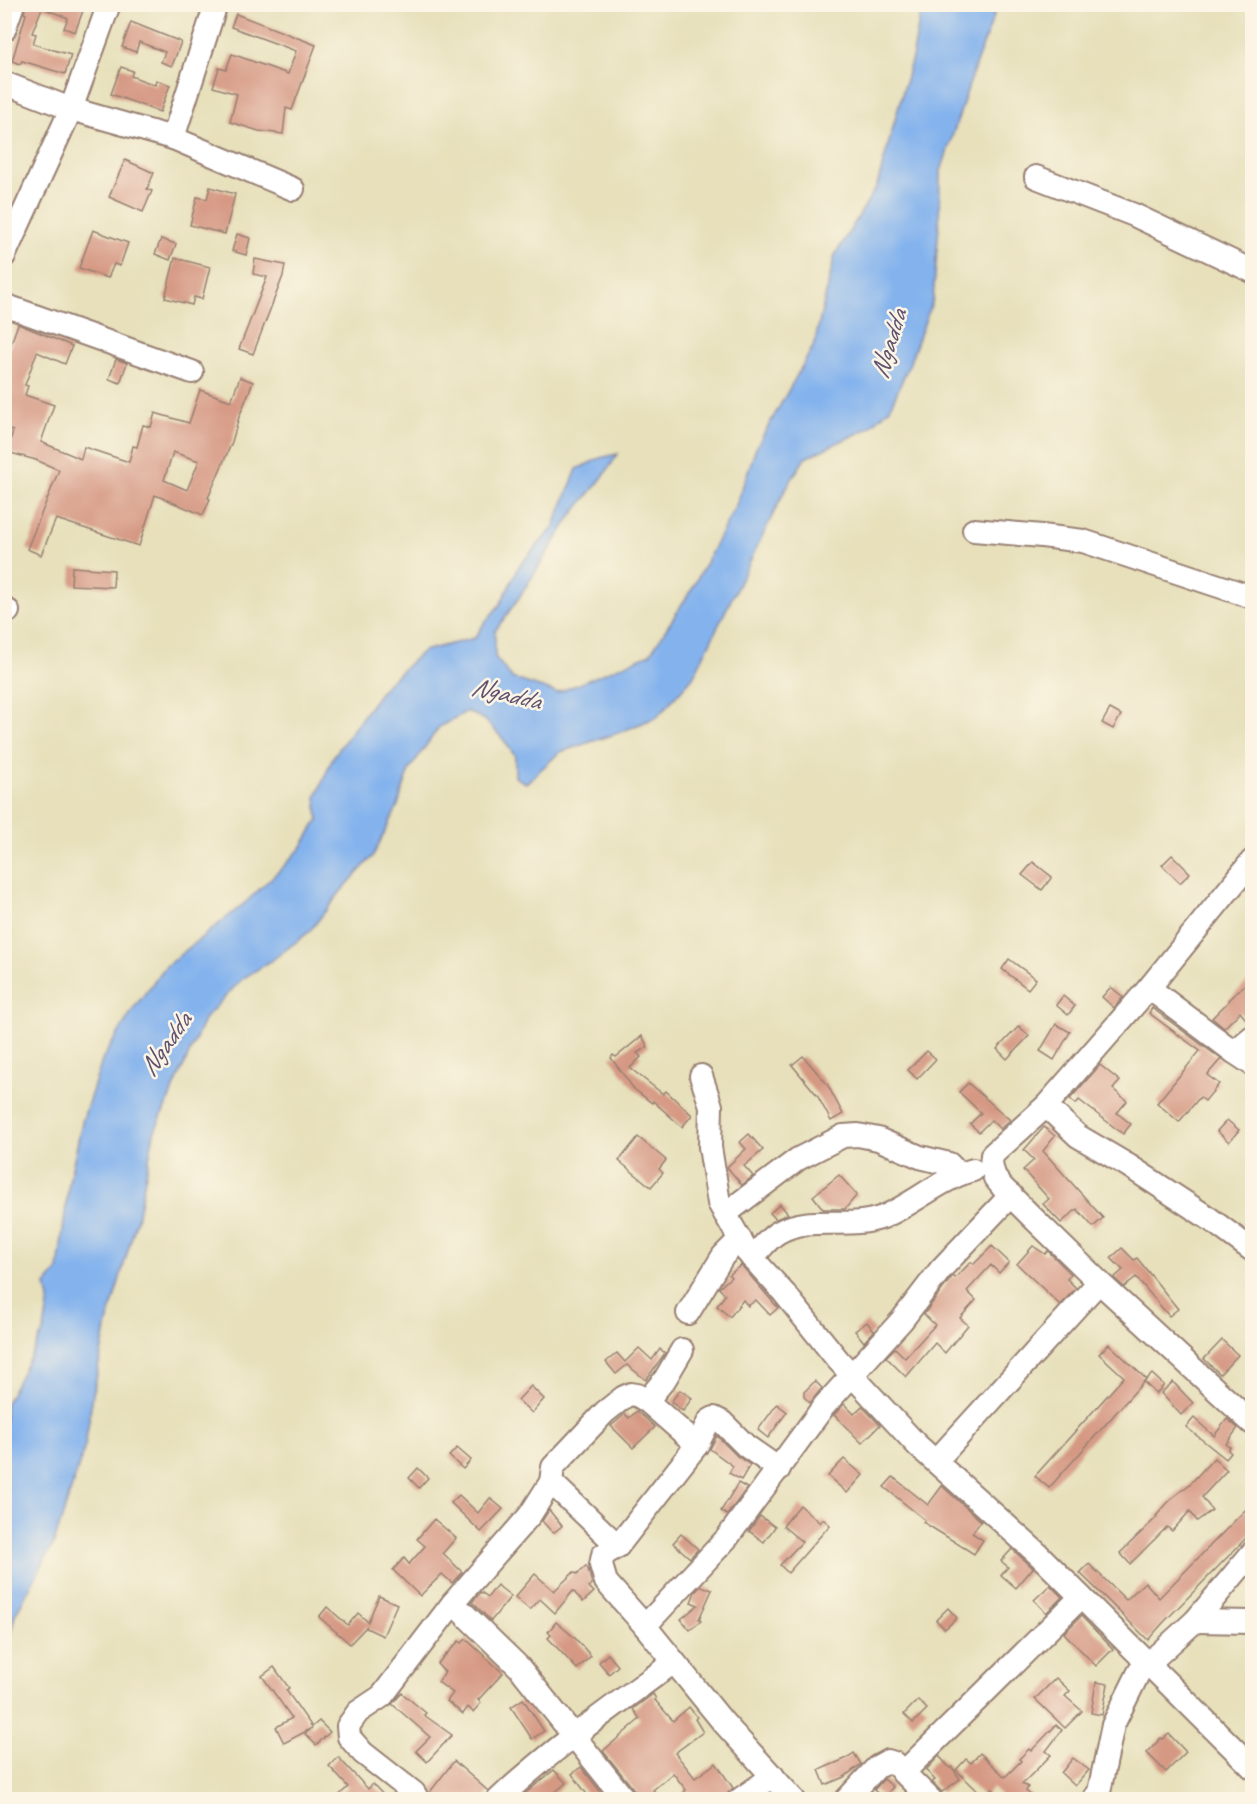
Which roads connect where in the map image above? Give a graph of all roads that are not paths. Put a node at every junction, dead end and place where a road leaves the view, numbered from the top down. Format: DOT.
graph roads {
  1 [pos="13,4"];
  2 [pos="216,4"];
  3 [pos="106,5"];
  4 [pos="4,30"];
  5 [pos="4,83"];
  6 [pos="71,109"];
  7 [pos="173,138"];
  8 [pos="1036,177"];
  9 [pos="293,189"];
  10 [pos="4,256"];
  11 [pos="1252,272"];
  12 [pos="4,305"];
  13 [pos="192,372"];
  14 [pos="974,530"];
  15 [pos="1252,597"];
  16 [pos="1252,861"];
  17 [pos="1149,988"];
  18 [pos="1252,1037"];
  19 [pos="1243,1058"];
  20 [pos="701,1076"];
  21 [pos="1046,1106"];
  22 [pos="992,1165"];
  23 [pos="959,1174"];
  24 [pos="1011,1195"];
  25 [pos="725,1214"];
  26 [pos="740,1239"];
  27 [pos="1252,1250"];
  28 [pos="752,1258"];
  29 [pos="1099,1282"];
  30 [pos="688,1313"];
  31 [pos="682,1350"];
  32 [pos="851,1374"];
  33 [pos="647,1401"];
  34 [pos="1252,1423"];
  35 [pos="697,1445"];
  36 [pos="936,1461"];
  37 [pos="779,1469"];
  38 [pos="551,1482"];
  39 [pos="618,1546"];
  40 [pos="1252,1553"];
  41 [pos="1081,1597"];
  42 [pos="453,1603"];
  43 [pos="1196,1620"];
  44 [pos="1252,1622"];
  45 [pos="645,1626"];
  46 [pos="674,1662"];
  47 [pos="1148,1664"];
  48 [pos="573,1735"];
  49 [pos="1252,1767"];
  50 [pos="903,1773"];
  51 [pos="773,1776"];
  52 [pos="412,1797"];
  53 [pos="498,1800"];
  54 [pos="625,1800"];
  55 [pos="739,1800"];
  56 [pos="794,1800"];
  57 [pos="846,1800"];
  58 [pos="931,1800"];
  59 [pos="1093,1800"];
  1 -- 4 [label="street"];
  2 -- 7 [label="street"];
  3 -- 6 [label="street"];
  5 -- 6 [label="street"];
  6 -- 7 [label="street"];
  6 -- 10 [label="street"];
  7 -- 9 [label="street"];
  8 -- 11 [label="street"];
  12 -- 13 [label="street"];
  14 -- 15 [label="street"];
  16 -- 17 [label="street"];
  17 -- 19 [label="street"];
  17 -- 21 [label="street"];
  18 -- 19 [label="street"];
  20 -- 25 [label="street"];
  21 -- 22 [label="street"];
  21 -- 27 [label="street"];
  22 -- 23 [label="street"];
  22 -- 24 [label="street"];
  23 -- 25 [label="street"];
  23 -- 28 [label="street"];
  24 -- 29 [label="street"];
  24 -- 32 [label="street"];
  25 -- 26 [label="street"];
  26 -- 28 [label="street"];
  26 -- 30 [label="street"];
  28 -- 32 [label="street"];
  29 -- 34 [label="street"];
  29 -- 36 [label="street"];
  31 -- 33 [label="street"];
  32 -- 36 [label="street"];
  32 -- 37 [label="street"];
  33 -- 35 [label="street"];
  33 -- 38 [label="street"];
  35 -- 37 [label="street"];
  35 -- 39 [label="street"];
  36 -- 41 [label="street"];
  37 -- 45 [label="street"];
  38 -- 39 [label="street"];
  38 -- 42 [label="street"];
  39 -- 45 [label="street"];
  40 -- 43 [label="street"];
  41 -- 47 [label="street"];
  41 -- 50 [label="street"];
  42 -- 48 [label="street"];
  42 -- 52 [label="street"];
  43 -- 44 [label="street"];
  43 -- 47 [label="street"];
  45 -- 46 [label="street"];
  46 -- 48 [label="street"];
  46 -- 51 [label="street"];
  47 -- 49 [label="street"];
  47 -- 59 [label="street"];
  48 -- 53 [label="street"];
  48 -- 54 [label="street"];
  50 -- 57 [label="street"];
  50 -- 58 [label="street"];
  51 -- 55 [label="street"];
  51 -- 56 [label="street"];
}
